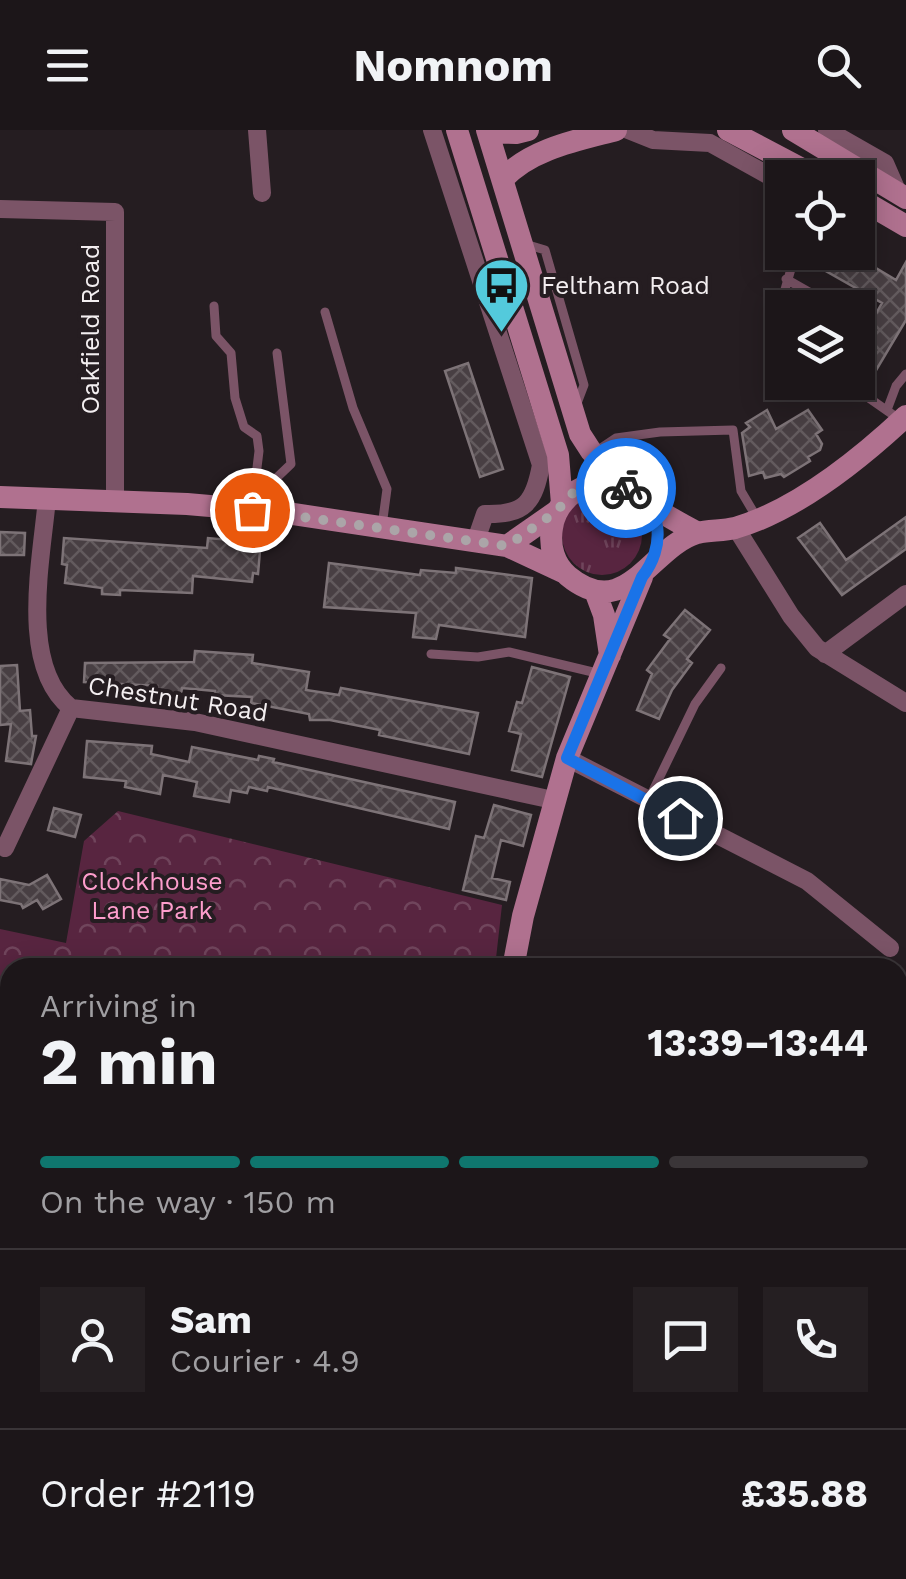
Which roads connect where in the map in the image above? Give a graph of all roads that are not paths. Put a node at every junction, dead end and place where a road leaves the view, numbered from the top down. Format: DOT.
graph roads {
  1 [pos="257,130"];
  2 [pos="432,130"];
  3 [pos="456,130"];
  4 [pos="528,130"];
  5 [pos="616,130"];
  6 [pos="628,130"];
  7 [pos="728,130"];
  8 [pos="792,130"];
  9 [pos="827,130"];
  10 [pos="487,131"];
  11 [pos="785,160"];
  12 [pos="765,174"];
  13 [pos="502,178"];
  14 [pos="262,192"];
  15 [pos="902,196"];
  16 [pos="0,209"];
  17 [pos="875,209"];
  18 [pos="906,226"];
  19 [pos="789,270"];
  20 [pos="786,279"];
  21 [pos="783,290"];
  22 [pos="805,290"];
  23 [pos="214,306"];
  24 [pos="325,312"];
  25 [pos="277,353"];
  26 [pos="906,374"];
  27 [pos="874,400"];
  28 [pos="898,415"];
  29 [pos="539,423"];
  30 [pos="593,454"];
  31 [pos="622,486"];
  32 [pos="0,497"];
  33 [pos="46,498"];
  34 [pos="115,500"];
  35 [pos="253,502"];
  36 [pos="646,502"];
  37 [pos="560,508"];
  38 [pos="747,523"];
  39 [pos="382,528"];
  40 [pos="698,533"];
  41 [pos="475,542"];
  42 [pos="507,546"];
  43 [pos="647,571"];
  44 [pos="563,572"];
  45 [pos="595,591"];
  46 [pos="906,594"];
  47 [pos="431,654"];
  48 [pos="826,654"];
  49 [pos="607,666"];
  50 [pos="721,668"];
  51 [pos="906,703"];
  52 [pos="71,708"];
  53 [pos="567,758"];
  54 [pos="553,800"];
  55 [pos="648,802"];
  56 [pos="5,848"];
  57 [pos="890,948"];
  58 [pos="515,958"];
  1 -- 14 [label="street"];
  2 -- 29 [label="street"];
  3 -- 29 [label="main road"];
  4 -- 10 [label="main road"];
  5 -- 13 [label="main road"];
  6 -- 12 [label="street"];
  7 -- 11 [label="main road"];
  8 -- 15 [label="main road"];
  9 -- 15 [label="street"];
  10 -- 13 [label="main road"];
  13 -- 30 [label="main road"];
  16 -- 34 [label="street, Oakfield Road"];
  17 -- 18 [label="main road"];
  19 -- 20 [label="lane"];
  20 -- 21 [label="lane"];
  20 -- 22 [label="lane"];
  23 -- 35 [label="lane"];
  24 -- 39 [label="lane"];
  25 -- 35 [label="lane"];
  26 -- 28 [label="lane"];
  27 -- 28 [label="lane"];
  28 -- 38 [label="main road"];
  29 -- 37 [label="main road"];
  29 -- 41 [label="street"];
  30 -- 31 [label="main road"];
  30 -- 38 [label="lane"];
  31 -- 36 [label="main road"];
  31 -- 37 [label="main road"];
  32 -- 33 [label="main road"];
  33 -- 34 [label="main road"];
  33 -- 52 [label="street, Chestnut Road"];
  34 -- 35 [label="main road"];
  35 -- 39 [label="main road"];
  36 -- 40 [label="main road"];
  36 -- 43 [label="main road"];
  37 -- 42 [label="main road"];
  37 -- 44 [label="main road"];
  38 -- 40 [label="main road"];
  38 -- 48 [label="street"];
  39 -- 41 [label="main road"];
  40 -- 43 [label="main road"];
  41 -- 42 [label="main road"];
  42 -- 44 [label="main road"];
  43 -- 45 [label="main road"];
  43 -- 49 [label="main road"];
  44 -- 45 [label="main road"];
  45 -- 49 [label="main road"];
  46 -- 48 [label="street"];
  47 -- 49 [label="lane"];
  48 -- 51 [label="street"];
  49 -- 53 [label="main road"];
  50 -- 55 [label="lane"];
  52 -- 54 [label="street, Chestnut Road"];
  52 -- 56 [label="street"];
  53 -- 54 [label="main road"];
  53 -- 55 [label="street"];
  54 -- 58 [label="main road"];
  55 -- 57 [label="street"];
}
